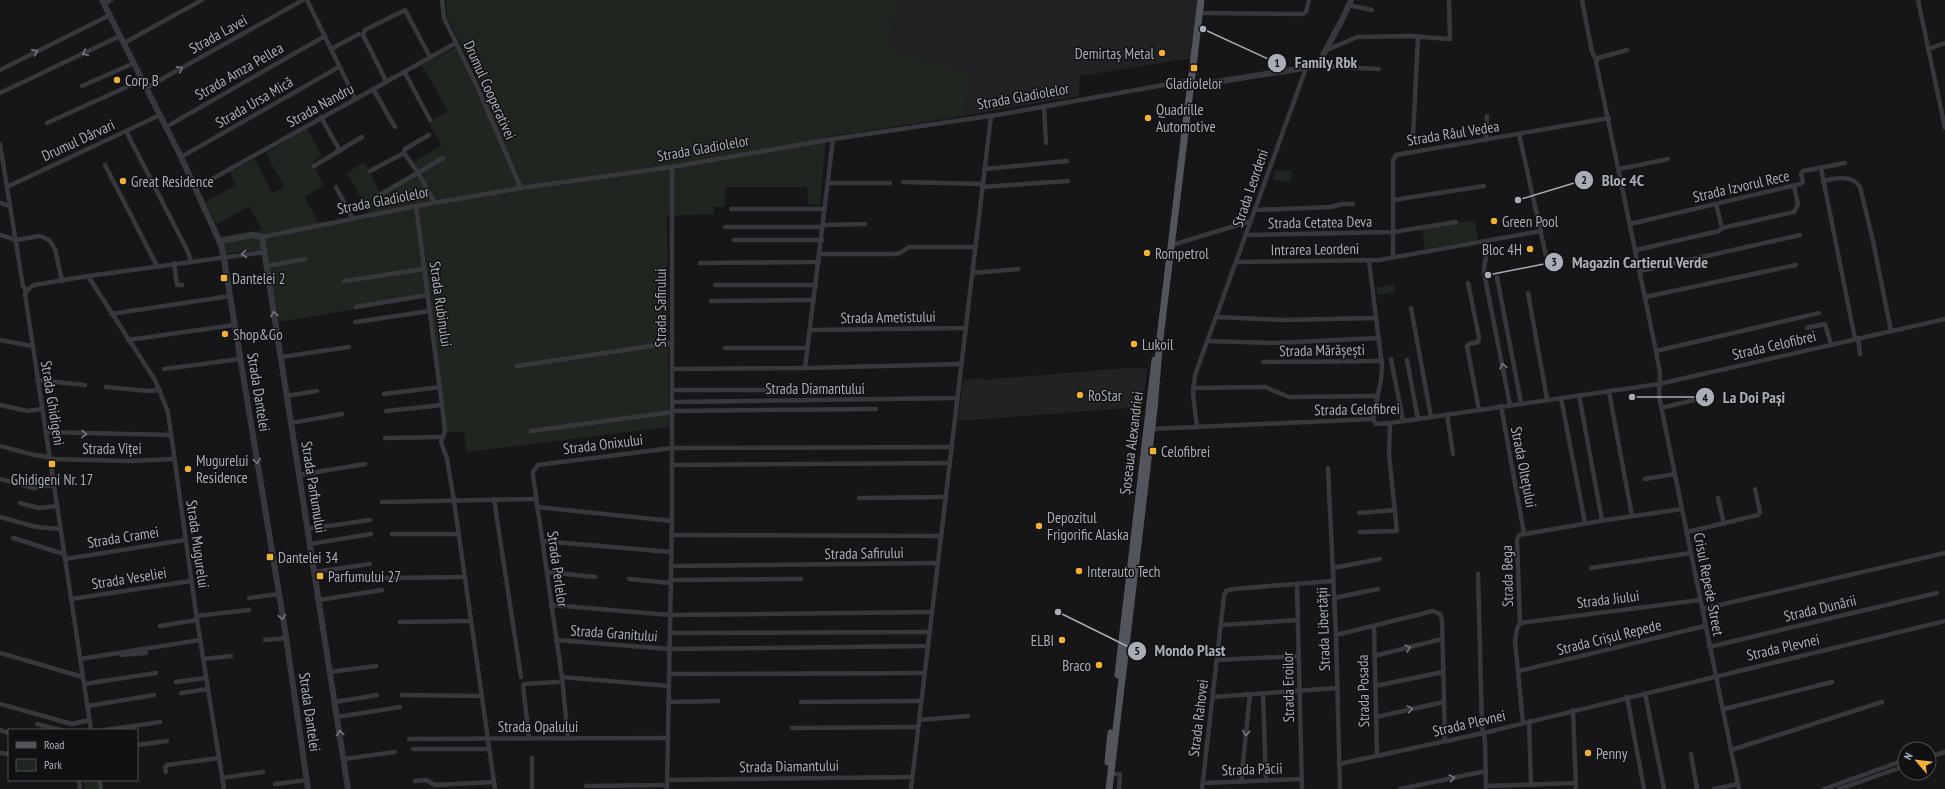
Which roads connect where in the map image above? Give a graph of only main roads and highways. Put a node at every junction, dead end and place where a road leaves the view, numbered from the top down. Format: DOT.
graph roads {
  1 [pos="1201,0"];
  2 [pos="1160,338"];
  3 [pos="1104,789"];
  4 [pos="1109,789"];
  1 -- 2 [label="main road, Șoseaua Alexandriei"];
  2 -- 3 [label="main road, Șoseaua Alexandriei"];
  2 -- 4 [label="main road, Șoseaua Alexandriei"];
}
